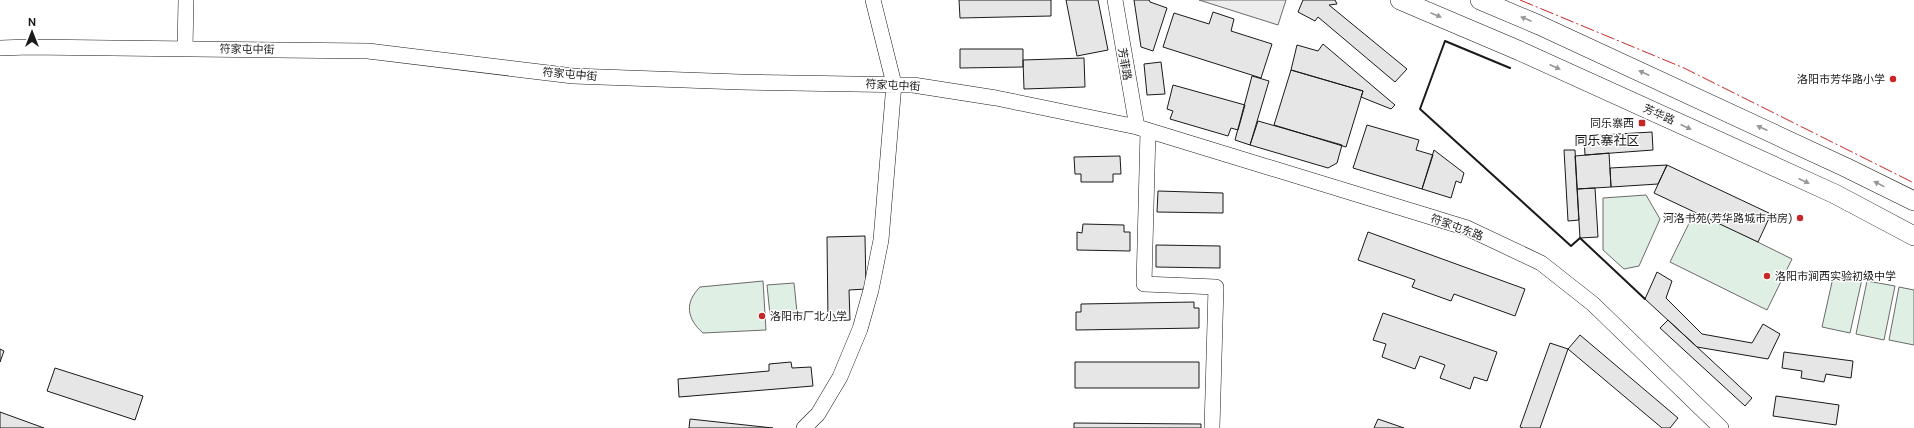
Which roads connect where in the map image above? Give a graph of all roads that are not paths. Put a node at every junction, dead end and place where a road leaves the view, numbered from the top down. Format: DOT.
graph roads {
  1 [pos="186,0"];
  2 [pos="873,0"];
  3 [pos="1115,0"];
  4 [pos="1400,0"];
  5 [pos="1480,0"];
  6 [pos="0,48"];
  7 [pos="185,49"];
  8 [pos="894,84"];
  9 [pos="1142,129"];
  10 [pos="1914,201"];
  11 [pos="1914,236"];
  12 [pos="804,428"];
  13 [pos="1212,428"];
  14 [pos="1721,428"];
  1 -- 7 [label="street"];
  2 -- 8 [label="street"];
  3 -- 9 [label="street, 芳菲路"];
  4 -- 11 [label="main road, 芳华路, one-way"];
  10 -- 5 [label="main road, one-way"];
  6 -- 7 [label="street, 符家屯中街"];
  7 -- 8 [label="street, 符家屯中街"];
  8 -- 9 [label="street, 符家屯中街"];
  8 -- 12 [label="street"];
  9 -- 13 [label="street, 芳菲路"];
  9 -- 14 [label="street, 符家屯东路"];
}
